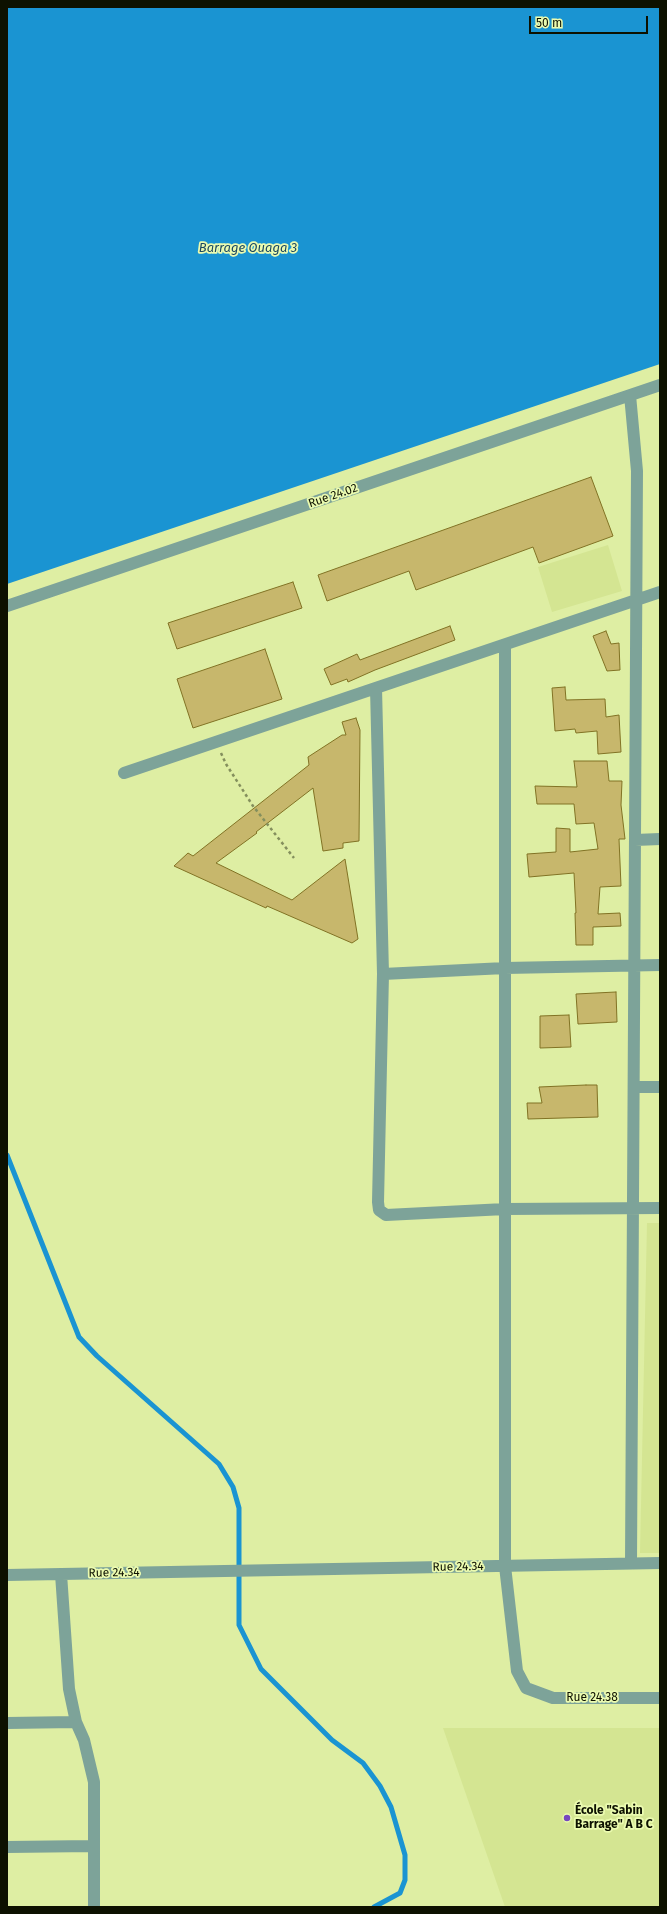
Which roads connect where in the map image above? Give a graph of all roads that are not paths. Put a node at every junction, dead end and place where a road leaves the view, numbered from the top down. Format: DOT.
graph roads {
  1 [pos="660,385"];
  2 [pos="630,395"];
  3 [pos="660,592"];
  4 [pos="636,600"];
  5 [pos="7,606"];
  6 [pos="505,645"];
  7 [pos="376,688"];
  8 [pos="124,773"];
  9 [pos="660,839"];
  10 [pos="635,840"];
  11 [pos="660,965"];
  12 [pos="634,966"];
  13 [pos="505,968"];
  14 [pos="383,974"];
  15 [pos="634,1087"];
  16 [pos="660,1087"];
  17 [pos="633,1208"];
  18 [pos="660,1208"];
  19 [pos="505,1209"];
  20 [pos="632,1563"];
  21 [pos="660,1563"];
  22 [pos="505,1566"];
  23 [pos="62,1574"];
  24 [pos="7,1575"];
  25 [pos="660,1698"];
  26 [pos="76,1722"];
  27 [pos="7,1723"];
  28 [pos="94,1846"];
  29 [pos="7,1847"];
  30 [pos="94,1907"];
  1 -- 2 [label="street, Rue 24.02"];
  2 -- 4 [label="street"];
  2 -- 5 [label="street, Rue 24.02"];
  3 -- 4 [label="street"];
  4 -- 6 [label="street"];
  4 -- 10 [label="street"];
  6 -- 7 [label="street"];
  6 -- 13 [label="street"];
  7 -- 8 [label="street"];
  7 -- 14 [label="street"];
  9 -- 10 [label="street"];
  10 -- 12 [label="street"];
  11 -- 12 [label="street"];
  12 -- 13 [label="street"];
  12 -- 15 [label="street"];
  13 -- 14 [label="street"];
  13 -- 19 [label="street"];
  14 -- 19 [label="street"];
  15 -- 16 [label="street"];
  15 -- 17 [label="street"];
  17 -- 18 [label="street"];
  17 -- 19 [label="street"];
  17 -- 20 [label="street"];
  19 -- 22 [label="street"];
  20 -- 21 [label="street, Rue 24.34"];
  20 -- 22 [label="street, Rue 24.34"];
  22 -- 23 [label="street, Rue 24.34"];
  22 -- 25 [label="street, Rue 24.38"];
  23 -- 24 [label="street, Rue 24.34"];
  23 -- 26 [label="street"];
  26 -- 27 [label="street"];
  26 -- 28 [label="street"];
  28 -- 29 [label="street"];
  28 -- 30 [label="street"];
}
